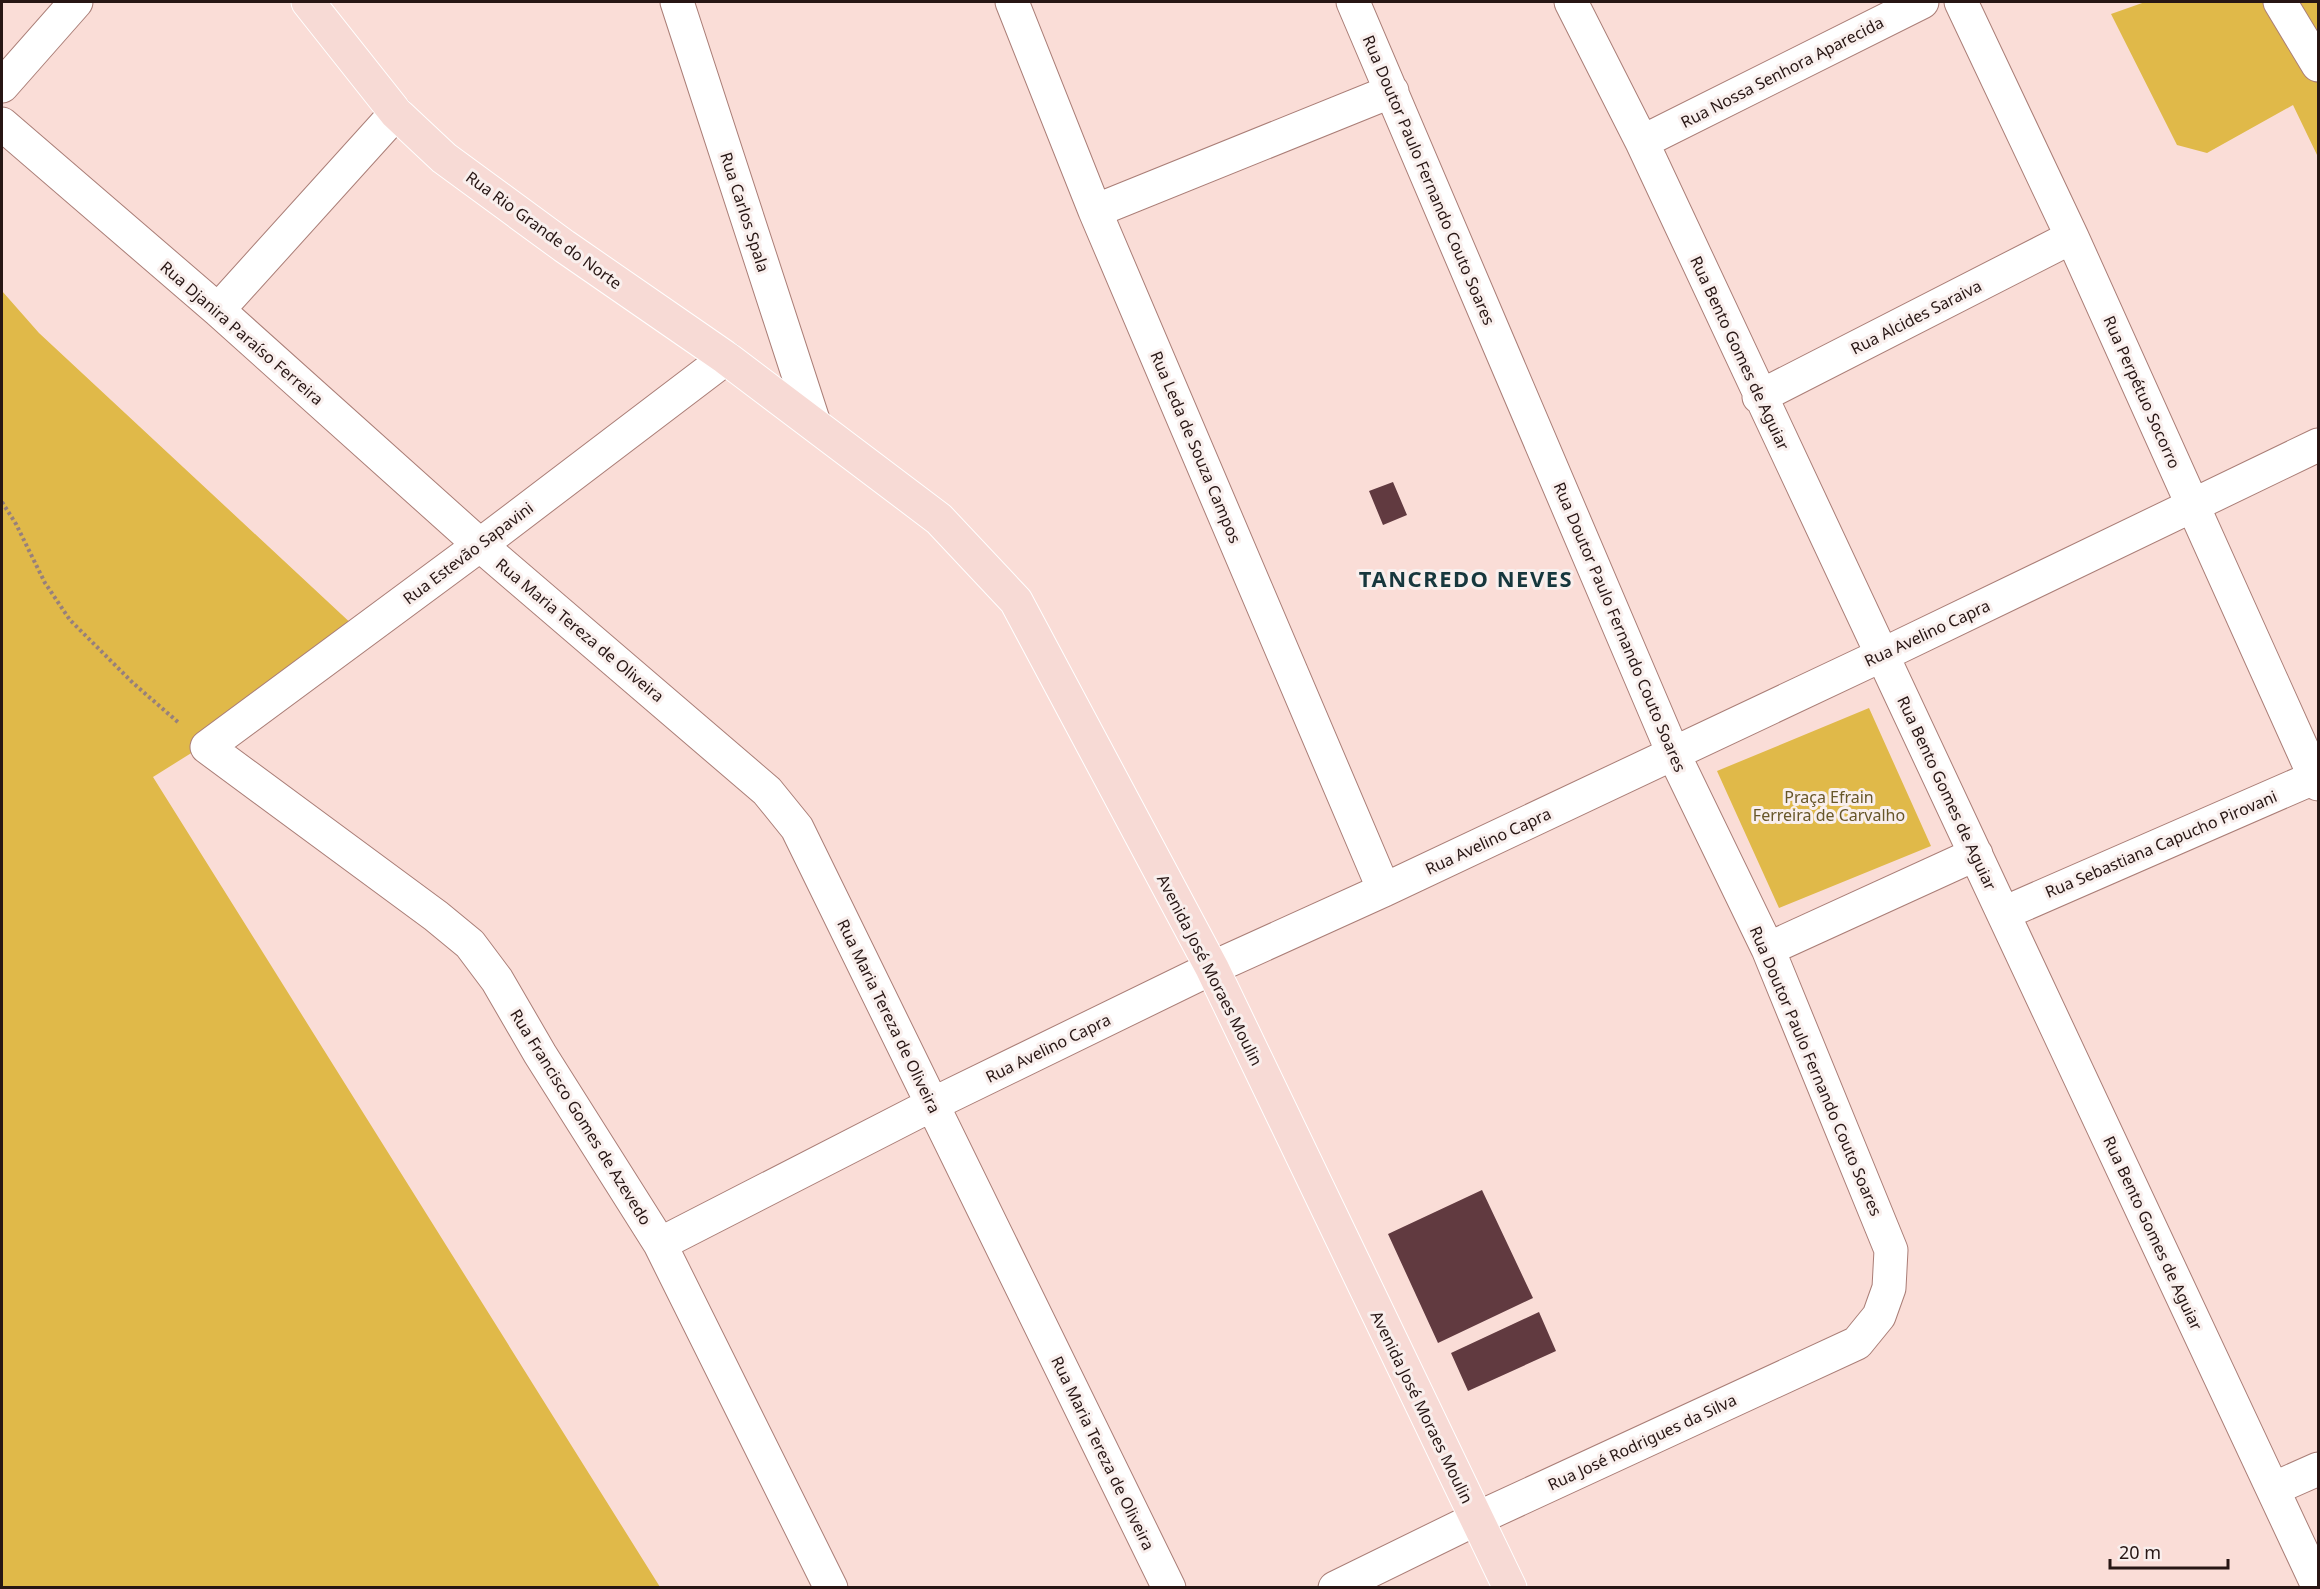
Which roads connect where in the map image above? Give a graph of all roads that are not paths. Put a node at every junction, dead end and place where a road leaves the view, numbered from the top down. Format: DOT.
graph roads {
  1 [pos="76,2"];
  2 [pos="308,2"];
  3 [pos="677,2"];
  4 [pos="1012,2"];
  5 [pos="1353,2"];
  6 [pos="1571,2"];
  7 [pos="1922,2"];
  8 [pos="1961,2"];
  9 [pos="2280,2"];
  10 [pos="2319,64"];
  11 [pos="2,86"];
  12 [pos="1392,92"];
  13 [pos="396,113"];
  14 [pos="2,124"];
  15 [pos="1641,142"];
  16 [pos="1095,211"];
  17 [pos="2072,237"];
  18 [pos="218,310"];
  19 [pos="726,358"];
  20 [pos="1759,396"];
  21 [pos="814,423"];
  22 [pos="2319,445"];
  23 [pos="2193,506"];
  24 [pos="480,545"];
  25 [pos="1882,655"];
  26 [pos="207,747"];
  27 [pos="1673,753"];
  28 [pos="2318,779"];
  29 [pos="1976,854"];
  30 [pos="1384,890"];
  31 [pos="2004,913"];
  32 [pos="1767,949"];
  33 [pos="1212,968"];
  34 [pos="933,1104"];
  35 [pos="660,1244"];
  36 [pos="1891,1250"];
  37 [pos="2319,1469"];
  38 [pos="2273,1489"];
  39 [pos="1476,1519"];
  40 [pos="2319,1586"];
  41 [pos="831,1587"];
  42 [pos="1169,1587"];
  43 [pos="1335,1587"];
  44 [pos="1510,1587"];
  1 -- 11 [label="street"];
  2 -- 13 [label="main road, Rua Rio Grande do Norte"];
  3 -- 21 [label="street, Rua Carlos Spala"];
  4 -- 16 [label="street, Rua Leda de Souza Campos"];
  5 -- 12 [label="street, Rua Doutor Paulo Fernando Couto Soares"];
  6 -- 15 [label="street, Rua Bento Gomes de Aguiar"];
  7 -- 15 [label="street, Rua Nossa Senhora Aparecida"];
  8 -- 17 [label="street, Rua Perpétuo Socorro"];
  9 -- 10 [label="street"];
  12 -- 16 [label="street"];
  12 -- 27 [label="street, Rua Doutor Paulo Fernando Couto Soares"];
  13 -- 18 [label="street"];
  13 -- 19 [label="main road, Rua Rio Grande do Norte"];
  14 -- 18 [label="street, Rua Djanira Paraíso Ferreira"];
  15 -- 20 [label="street, Rua Bento Gomes de Aguiar"];
  16 -- 30 [label="street, Rua Leda de Souza Campos"];
  17 -- 20 [label="street, Rua Alcides Saraiva"];
  17 -- 23 [label="street, Rua Perpétuo Socorro"];
  18 -- 24 [label="street, Rua Djanira Paraíso Ferreira"];
  19 -- 21 [label="main road, Rua Rio Grande do Norte"];
  19 -- 24 [label="street, Rua Estevão Sapavini"];
  20 -- 25 [label="street, Rua Bento Gomes de Aguiar"];
  21 -- 33 [label="main road, Avenida José Moraes Moulin"];
  22 -- 23 [label="street, Rua Avelino Capra"];
  23 -- 25 [label="street, Rua Avelino Capra"];
  23 -- 28 [label="street, Rua Perpétuo Socorro"];
  24 -- 26 [label="street, Rua Estevão Sapavini"];
  24 -- 34 [label="street, Rua Maria Tereza de Oliveira"];
  25 -- 27 [label="street, Rua Avelino Capra"];
  25 -- 29 [label="street, Rua Bento Gomes de Aguiar"];
  26 -- 35 [label="street, Rua Francisco Gomes de Azevedo"];
  27 -- 30 [label="street, Rua Avelino Capra"];
  27 -- 32 [label="street, Rua Doutor Paulo Fernando Couto Soares"];
  28 -- 31 [label="street, Rua Sebastiana Capucho Pirovani"];
  29 -- 31 [label="street, Rua Bento Gomes de Aguiar"];
  29 -- 32 [label="street"];
  30 -- 33 [label="street, Rua Avelino Capra"];
  31 -- 38 [label="street, Rua Bento Gomes de Aguiar"];
  32 -- 36 [label="street, Rua Doutor Paulo Fernando Couto Soares"];
  33 -- 34 [label="street, Rua Avelino Capra"];
  33 -- 39 [label="main road, Avenida José Moraes Moulin"];
  34 -- 35 [label="street, Rua Avelino Capra"];
  34 -- 42 [label="street, Rua Maria Tereza de Oliveira"];
  35 -- 41 [label="street, Rua Francisco Gomes de Azevedo"];
  36 -- 39 [label="street, Rua José Rodrigues da Silva"];
  37 -- 38 [label="street"];
  38 -- 40 [label="street, Rua Bento Gomes de Aguiar"];
  39 -- 43 [label="street, Rua José Rodrigues da Silva"];
  39 -- 44 [label="main road, Avenida José Moraes Moulin"];
}
